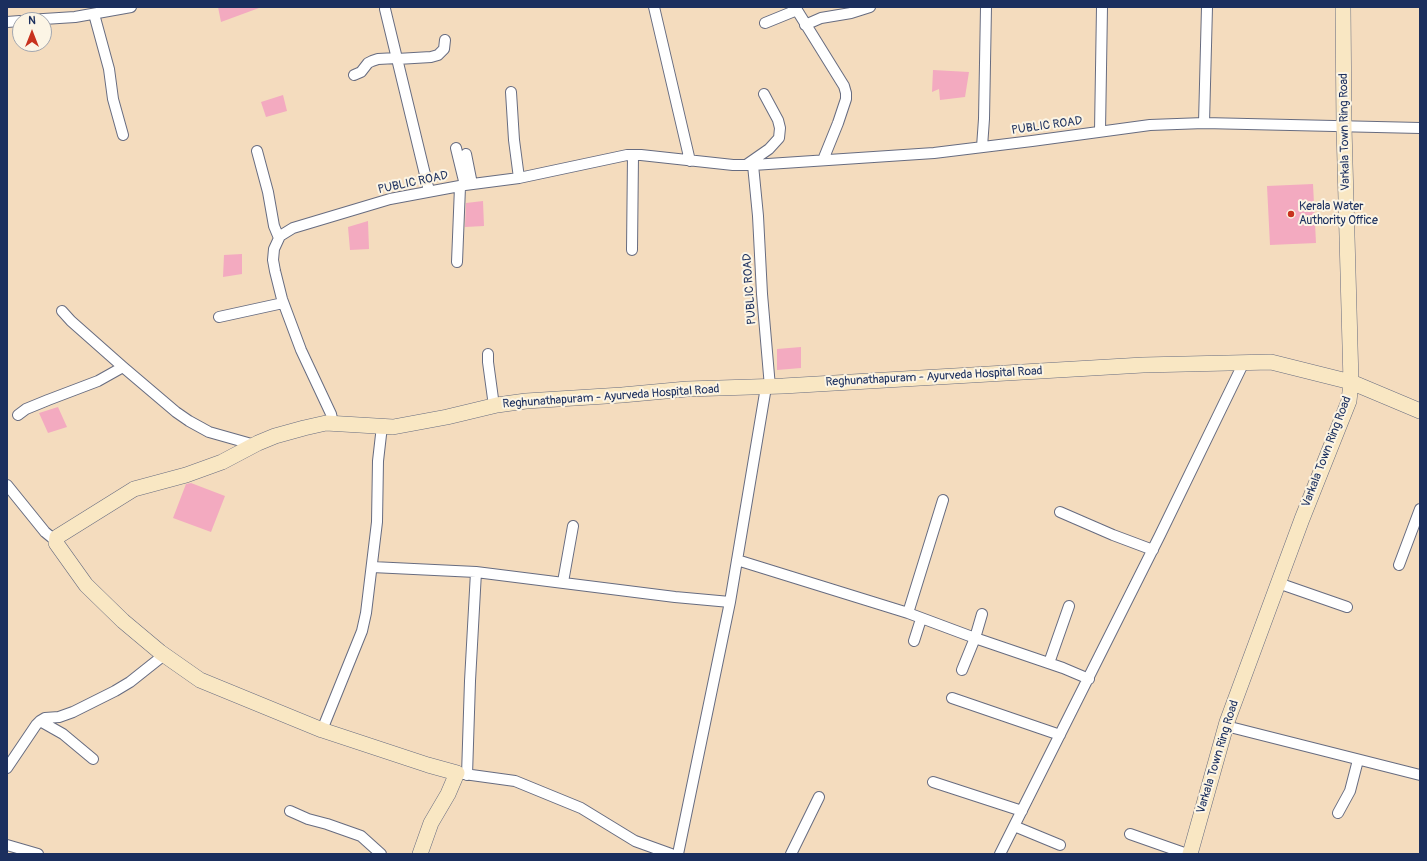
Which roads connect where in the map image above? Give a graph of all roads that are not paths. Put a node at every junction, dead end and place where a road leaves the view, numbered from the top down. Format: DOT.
graph roads {
  1 [pos="131,7"];
  2 [pos="654,7"];
  3 [pos="870,7"];
  4 [pos="986,7"];
  5 [pos="1102,7"];
  6 [pos="1206,7"];
  7 [pos="1343,7"];
  8 [pos="796,8"];
  9 [pos="385,10"];
  10 [pos="94,14"];
  11 [pos="52,18"];
  12 [pos="765,23"];
  13 [pos="806,25"];
  14 [pos="445,40"];
  15 [pos="397,59"];
  16 [pos="354,75"];
  17 [pos="511,92"];
  18 [pos="764,94"];
  19 [pos="1204,123"];
  20 [pos="1344,127"];
  21 [pos="1420,128"];
  22 [pos="1100,131"];
  23 [pos="122,135"];
  24 [pos="982,147"];
  25 [pos="456,148"];
  26 [pos="257,151"];
  27 [pos="466,154"];
  28 [pos="632,155"];
  29 [pos="823,160"];
  30 [pos="690,161"];
  31 [pos="750,165"];
  32 [pos="519,178"];
  33 [pos="466,185"];
  34 [pos="429,191"];
  35 [pos="279,238"];
  36 [pos="632,250"];
  37 [pos="457,262"];
  38 [pos="283,303"];
  39 [pos="62,310"];
  40 [pos="218,317"];
  41 [pos="488,354"];
  42 [pos="1244,362"];
  43 [pos="123,367"];
  44 [pos="1351,382"];
  45 [pos="768,387"];
  46 [pos="494,406"];
  47 [pos="1420,412"];
  48 [pos="18,415"];
  49 [pos="333,423"];
  50 [pos="382,426"];
  51 [pos="255,444"];
  52 [pos="7,485"];
  53 [pos="943,500"];
  54 [pos="1420,509"];
  55 [pos="1060,512"];
  56 [pos="573,526"];
  57 [pos="56,541"];
  58 [pos="1153,550"];
  59 [pos="737,560"];
  60 [pos="1399,565"];
  61 [pos="372,567"];
  62 [pos="476,572"];
  63 [pos="563,582"];
  64 [pos="1278,583"];
  65 [pos="730,602"];
  66 [pos="1070,606"];
  67 [pos="1347,608"];
  68 [pos="908,613"];
  69 [pos="982,614"];
  70 [pos="921,619"];
  71 [pos="975,638"];
  72 [pos="914,641"];
  73 [pos="164,655"];
  74 [pos="1049,663"];
  75 [pos="962,670"];
  76 [pos="1088,679"];
  77 [pos="952,698"];
  78 [pos="40,721"];
  79 [pos="1226,726"];
  80 [pos="322,730"];
  81 [pos="1060,735"];
  82 [pos="94,759"];
  83 [pos="1358,760"];
  84 [pos="7,768"];
  85 [pos="462,774"];
  86 [pos="1420,775"];
  87 [pos="933,782"];
  88 [pos="819,797"];
  89 [pos="290,810"];
  90 [pos="1022,811"];
  91 [pos="1338,813"];
  92 [pos="1014,826"];
  93 [pos="1130,834"];
  94 [pos="7,845"];
  95 [pos="1060,845"];
  96 [pos="38,854"];
  97 [pos="381,854"];
  98 [pos="420,854"];
  99 [pos="671,854"];
  100 [pos="678,854"];
  101 [pos="791,854"];
  102 [pos="1000,854"];
  103 [pos="1188,854"];
  1 -- 10 [label="street"];
  2 -- 30 [label="street"];
  3 -- 13 [label="street"];
  4 -- 24 [label="street"];
  5 -- 22 [label="street"];
  6 -- 19 [label="street"];
  7 -- 20 [label="main road, Varkala Town Ring Road"];
  8 -- 12 [label="street"];
  8 -- 13 [label="street"];
  9 -- 15 [label="street"];
  10 -- 11 [label="street"];
  10 -- 23 [label="street"];
  13 -- 29 [label="street"];
  14 -- 15 [label="street"];
  15 -- 16 [label="street"];
  15 -- 34 [label="street"];
  17 -- 32 [label="street"];
  18 -- 31 [label="street"];
  19 -- 20 [label="street, PUBLIC ROAD"];
  19 -- 22 [label="street, PUBLIC ROAD"];
  20 -- 21 [label="street, PUBLIC ROAD"];
  20 -- 44 [label="main road, Varkala Town Ring Road"];
  22 -- 24 [label="street, PUBLIC ROAD"];
  24 -- 29 [label="street, PUBLIC ROAD"];
  25 -- 33 [label="street"];
  26 -- 35 [label="street"];
  27 -- 33 [label="street"];
  28 -- 30 [label="street, PUBLIC ROAD"];
  28 -- 32 [label="street, PUBLIC ROAD"];
  28 -- 36 [label="street"];
  29 -- 31 [label="street, PUBLIC ROAD"];
  30 -- 31 [label="street, PUBLIC ROAD"];
  31 -- 45 [label="street, PUBLIC ROAD"];
  32 -- 33 [label="street, PUBLIC ROAD"];
  33 -- 34 [label="street, PUBLIC ROAD"];
  33 -- 37 [label="street"];
  34 -- 35 [label="street, PUBLIC ROAD"];
  35 -- 38 [label="street"];
  38 -- 40 [label="street"];
  38 -- 49 [label="street"];
  39 -- 43 [label="street"];
  41 -- 46 [label="street"];
  42 -- 44 [label="main road, Reghunathapuram - Ayurveda Hospital Road"];
  42 -- 45 [label="main road, Reghunathapuram - Ayurveda Hospital Road"];
  42 -- 58 [label="street"];
  43 -- 48 [label="street"];
  43 -- 51 [label="street"];
  44 -- 47 [label="main road, Reghunathapuram - Ayurveda Hospital Road"];
  44 -- 64 [label="main road, Varkala Town Ring Road"];
  45 -- 46 [label="main road, Reghunathapuram - Ayurveda Hospital Road"];
  45 -- 59 [label="street, PUBLIC ROAD"];
  46 -- 50 [label="main road, Reghunathapuram - Ayurveda Hospital Road"];
  49 -- 50 [label="main road, Reghunathapuram - Ayurveda Hospital Road"];
  49 -- 51 [label="main road, Reghunathapuram - Ayurveda Hospital Road"];
  50 -- 61 [label="street"];
  51 -- 57 [label="main road, Reghunathapuram - Ayurveda Hospital Road"];
  52 -- 57 [label="street"];
  53 -- 68 [label="street"];
  54 -- 60 [label="street"];
  55 -- 58 [label="street"];
  56 -- 63 [label="street"];
  57 -- 73 [label="main road"];
  58 -- 76 [label="street"];
  59 -- 65 [label="street, PUBLIC ROAD"];
  59 -- 68 [label="street"];
  61 -- 62 [label="street"];
  61 -- 80 [label="street"];
  62 -- 63 [label="street"];
  62 -- 85 [label="street"];
  63 -- 65 [label="street"];
  64 -- 67 [label="street"];
  64 -- 79 [label="main road, Varkala Town Ring Road"];
  65 -- 100 [label="street, PUBLIC ROAD"];
  66 -- 74 [label="street"];
  68 -- 70 [label="street"];
  69 -- 71 [label="street"];
  70 -- 71 [label="street"];
  70 -- 72 [label="street"];
  71 -- 74 [label="street"];
  71 -- 75 [label="street"];
  73 -- 78 [label="street"];
  73 -- 80 [label="main road"];
  74 -- 76 [label="street"];
  76 -- 81 [label="street"];
  77 -- 81 [label="street"];
  78 -- 82 [label="street"];
  78 -- 84 [label="street"];
  79 -- 83 [label="street"];
  79 -- 103 [label="main road, Varkala Town Ring Road"];
  80 -- 85 [label="main road"];
  81 -- 90 [label="street"];
  83 -- 86 [label="street"];
  83 -- 91 [label="street"];
  85 -- 98 [label="main road"];
  85 -- 99 [label="street"];
  87 -- 90 [label="street"];
  88 -- 101 [label="street"];
  89 -- 97 [label="street"];
  90 -- 92 [label="street"];
  92 -- 95 [label="street"];
  92 -- 102 [label="street"];
  93 -- 103 [label="street"];
  94 -- 96 [label="street"];
}
